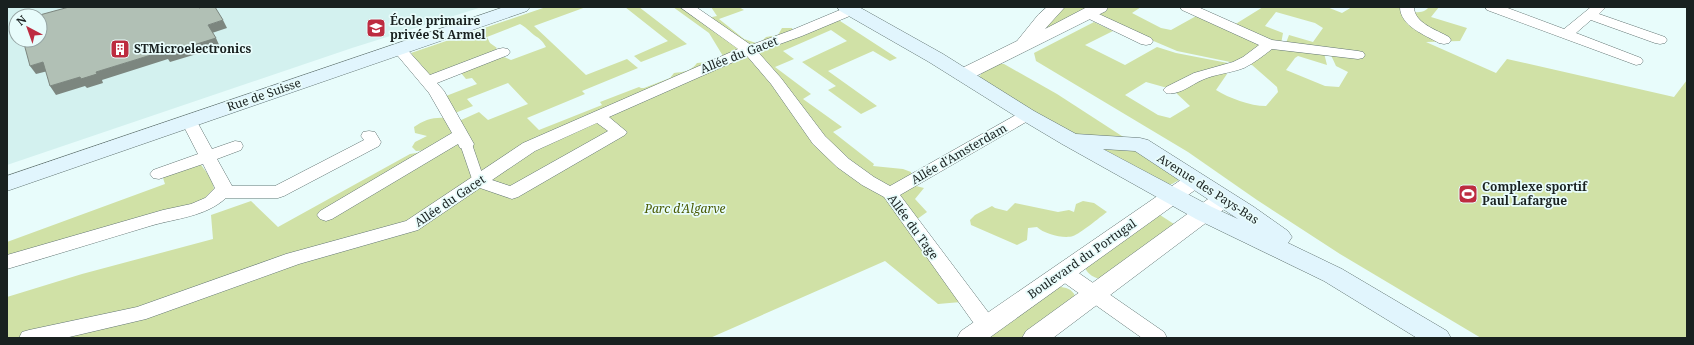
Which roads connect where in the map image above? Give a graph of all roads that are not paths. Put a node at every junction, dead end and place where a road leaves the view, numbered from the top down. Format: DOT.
graph roads {
  1 [pos="521,7"];
  2 [pos="686,7"];
  3 [pos="1057,7"];
  4 [pos="1187,7"];
  5 [pos="1407,7"];
  6 [pos="1492,7"];
  7 [pos="849,9"];
  8 [pos="1094,10"];
  9 [pos="1594,11"];
  10 [pos="1566,34"];
  11 [pos="1444,40"];
  12 [pos="1660,40"];
  13 [pos="1146,41"];
  14 [pos="1024,44"];
  15 [pos="1269,44"];
  16 [pos="399,49"];
  17 [pos="749,50"];
  18 [pos="502,52"];
  19 [pos="1358,55"];
  20 [pos="1636,61"];
  21 [pos="963,75"];
  22 [pos="427,81"];
  23 [pos="1171,90"];
  24 [pos="1027,115"];
  25 [pos="598,116"];
  26 [pos="189,121"];
  27 [pos="369,136"];
  28 [pos="1069,139"];
  29 [pos="463,140"];
  30 [pos="235,146"];
  31 [pos="207,156"];
  32 [pos="159,174"];
  33 [pos="1195,180"];
  34 [pos="479,182"];
  35 [pos="7,184"];
  36 [pos="226,191"];
  37 [pos="890,193"];
  38 [pos="1173,195"];
  39 [pos="1223,199"];
  40 [pos="1204,213"];
  41 [pos="326,215"];
  42 [pos="7,262"];
  43 [pos="1063,272"];
  44 [pos="1332,275"];
  45 [pos="1095,294"];
  46 [pos="978,332"];
  47 [pos="29,338"];
  48 [pos="1035,338"];
  49 [pos="1157,338"];
  50 [pos="1438,338"];
  1 -- 16 [label="main road, Rue de Suisse"];
  2 -- 17 [label="street, Allée du Tage"];
  3 -- 14 [label="street"];
  4 -- 15 [label="street"];
  5 -- 11 [label="street"];
  6 -- 10 [label="street"];
  7 -- 17 [label="street, Allée du Gacet"];
  7 -- 21 [label="main road, Avenue des Pays-Bas"];
  8 -- 13 [label="street"];
  8 -- 14 [label="street"];
  9 -- 10 [label="street"];
  9 -- 12 [label="street"];
  10 -- 20 [label="street"];
  14 -- 21 [label="street"];
  15 -- 19 [label="street"];
  15 -- 23 [label="street"];
  16 -- 22 [label="street"];
  16 -- 26 [label="main road, Rue de Suisse"];
  17 -- 25 [label="street, Allée du Gacet"];
  17 -- 37 [label="street, Allée du Tage"];
  18 -- 22 [label="street"];
  21 -- 24 [label="main road, Avenue des Pays-Bas"];
  22 -- 29 [label="street"];
  24 -- 28 [label="main road, Avenue des Pays-Bas"];
  24 -- 37 [label="street, Allée d'Amsterdam"];
  25 -- 34 [label="street, Allée du Gacet"];
  25 -- 34 [label="street"];
  26 -- 31 [label="street"];
  26 -- 35 [label="main road, Rue de Suisse"];
  27 -- 36 [label="street"];
  28 -- 33 [label="main road, Avenue des Pays-Bas"];
  28 -- 38 [label="main road, Avenue des Pays-Bas"];
  29 -- 34 [label="street"];
  29 -- 41 [label="street"];
  30 -- 31 [label="street"];
  31 -- 32 [label="street"];
  31 -- 36 [label="street"];
  33 -- 38 [label="street, Boulevard du Portugal"];
  33 -- 39 [label="main road, Avenue des Pays-Bas"];
  34 -- 47 [label="street, Allée du Gacet"];
  36 -- 42 [label="street"];
  37 -- 46 [label="street, Allée du Tage"];
  38 -- 40 [label="main road, Avenue des Pays-Bas"];
  38 -- 43 [label="street, Boulevard du Portugal"];
  39 -- 40 [label="street"];
  39 -- 44 [label="main road, Avenue des Pays-Bas"];
  40 -- 44 [label="main road, Avenue des Pays-Bas"];
  40 -- 45 [label="street"];
  43 -- 45 [label="street"];
  43 -- 46 [label="street, Boulevard du Portugal"];
  44 -- 50 [label="main road, Avenue des Pays-Bas"];
  45 -- 48 [label="street"];
  45 -- 49 [label="street"];
}
